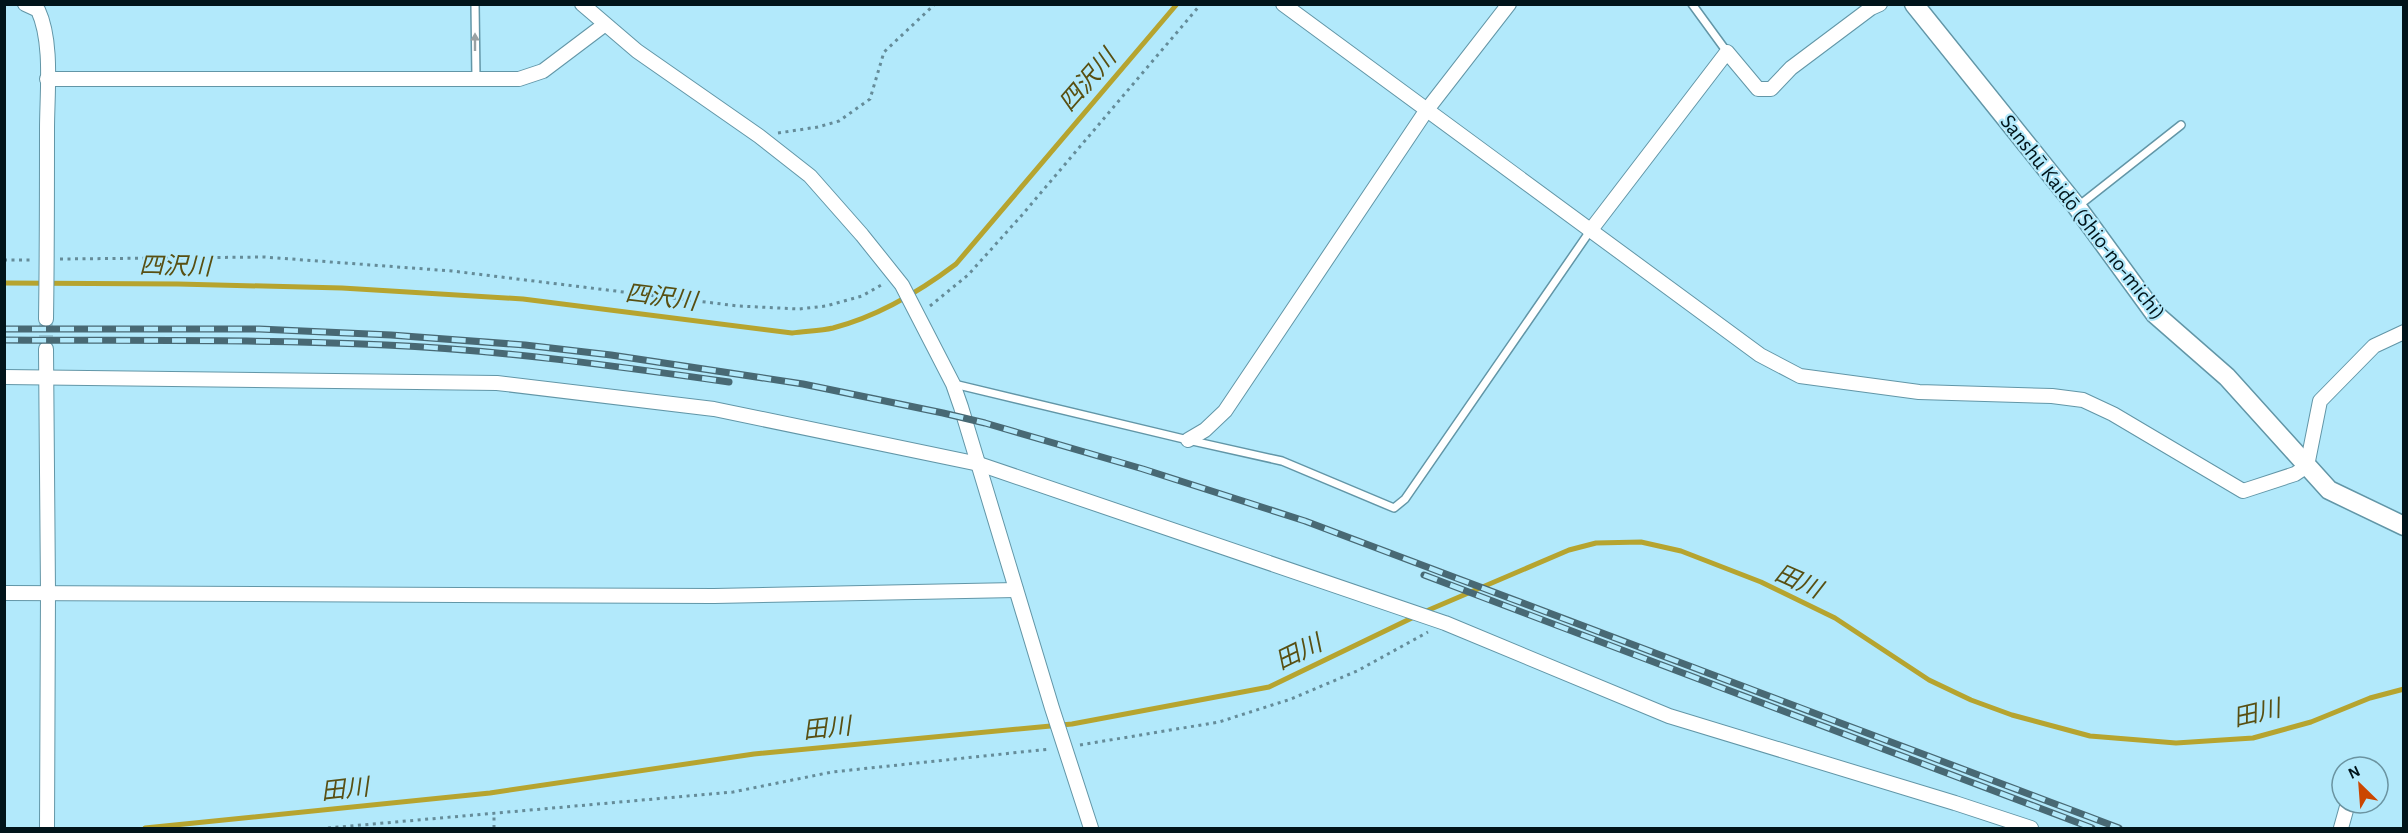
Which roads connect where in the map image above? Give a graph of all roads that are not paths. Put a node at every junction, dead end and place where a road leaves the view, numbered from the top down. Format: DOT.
graph roads {
  1 [pos="25,4"];
  2 [pos="475,4"];
  3 [pos="582,4"];
  4 [pos="1282,4"];
  5 [pos="1509,4"];
  6 [pos="1692,4"];
  7 [pos="1880,4"];
  8 [pos="1914,4"];
  9 [pos="604,25"];
  10 [pos="1727,52"];
  11 [pos="47,79"];
  12 [pos="476,79"];
  13 [pos="1426,111"];
  14 [pos="2181,125"];
  15 [pos="2077,207"];
  16 [pos="1590,231"];
  17 [pos="46,319"];
  18 [pos="2403,332"];
  19 [pos="45,349"];
  20 [pos="4,377"];
  21 [pos="45,377"];
  22 [pos="953,384"];
  23 [pos="1188,440"];
  24 [pos="979,464"];
  25 [pos="2307,465"];
  26 [pos="2403,526"];
  27 [pos="1016,590"];
  28 [pos="48,592"];
  29 [pos="4,593"];
  30 [pos="47,828"];
  31 [pos="1091,828"];
  32 [pos="2031,828"];
  1 -- 11 [label="street"];
  12 -- 2 [label="lane, one-way"];
  3 -- 9 [label="street"];
  4 -- 13 [label="street"];
  5 -- 13 [label="street"];
  6 -- 10 [label="lane"];
  7 -- 10 [label="street"];
  8 -- 15 [label="street, Sanshū Kaidō (Shio-no-michi)"];
  9 -- 12 [label="street"];
  9 -- 22 [label="street"];
  10 -- 16 [label="street"];
  11 -- 12 [label="street"];
  11 -- 17 [label="street"];
  13 -- 16 [label="street"];
  13 -- 23 [label="street"];
  14 -- 15 [label="lane"];
  15 -- 25 [label="street, Sanshū Kaidō (Shio-no-michi)"];
  16 -- 23 [label="lane"];
  16 -- 25 [label="street"];
  18 -- 25 [label="street"];
  19 -- 21 [label="street"];
  20 -- 21 [label="street"];
  21 -- 24 [label="street"];
  21 -- 28 [label="street"];
  22 -- 23 [label="lane"];
  22 -- 24 [label="street"];
  24 -- 27 [label="street"];
  24 -- 32 [label="street"];
  25 -- 26 [label="street, Sanshū Kaidō (Shio-no-michi)"];
  27 -- 28 [label="street"];
  27 -- 31 [label="street"];
  28 -- 29 [label="street"];
  28 -- 30 [label="street"];
}
